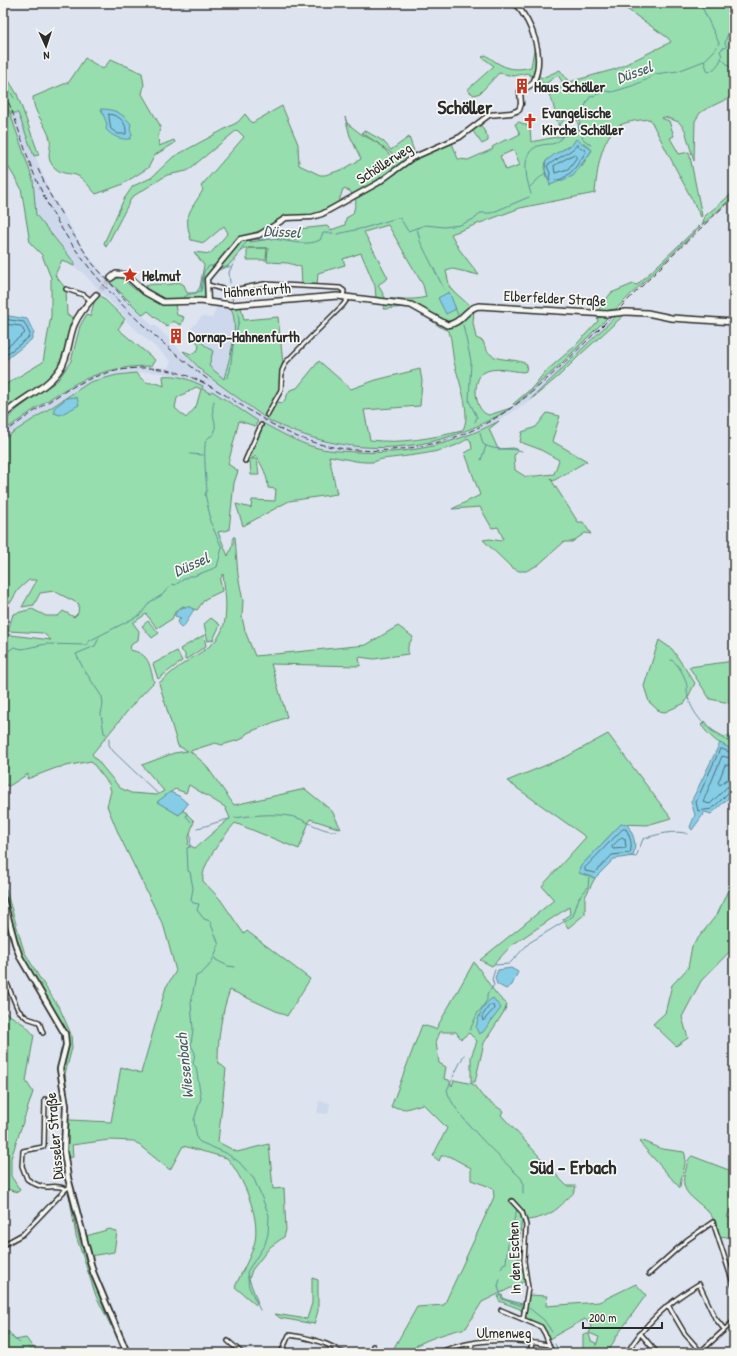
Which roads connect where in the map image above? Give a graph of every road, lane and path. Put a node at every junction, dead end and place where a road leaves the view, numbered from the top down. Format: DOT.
graph roads {
  1 [pos="515,3"];
  2 [pos="111,278"];
  3 [pos="208,285"];
  4 [pos="66,289"];
  5 [pos="96,295"];
  6 [pos="346,298"];
  7 [pos="90,300"];
  8 [pos="208,302"];
  9 [pos="387,302"];
  10 [pos="734,322"];
  11 [pos="267,415"];
  12 [pos="3,416"];
  13 [pos="261,426"];
  14 [pos="245,460"];
  15 [pos="3,899"];
  16 [pos="3,974"];
  17 [pos="5,983"];
  18 [pos="44,1033"];
  19 [pos="45,1098"];
  20 [pos="68,1188"];
  21 [pos="512,1200"];
  22 [pos="3,1244"];
  23 [pos="734,1268"];
  24 [pos="729,1270"];
  25 [pos="649,1274"];
  26 [pos="734,1286"];
  27 [pos="668,1305"];
  28 [pos="501,1310"];
  29 [pos="523,1319"];
  30 [pos="734,1321"];
  31 [pos="724,1329"];
  32 [pos="640,1333"];
  33 [pos="228,1341"];
  34 [pos="472,1343"];
  35 [pos="532,1343"];
  36 [pos="548,1345"];
  37 [pos="373,1346"];
  38 [pos="335,1351"];
  39 [pos="700,1352"];
  40 [pos="127,1353"];
  41 [pos="242,1353"];
  42 [pos="281,1353"];
  43 [pos="345,1353"];
  44 [pos="373,1353"];
  45 [pos="438,1353"];
  46 [pos="471,1353"];
  47 [pos="530,1353"];
  48 [pos="552,1353"];
  49 [pos="627,1353"];
  50 [pos="657,1353"];
  1 -- 3 [label="street, Schöllerweg"];
  2 -- 8 [label="main road, Hahnenfurth"];
  3 -- 6 [label="street"];
  3 -- 8 [label="street, Schöllerweg"];
  4 -- 7 [label="street"];
  5 -- 7 [label="main road"];
  6 -- 8 [label="main road, Hahnenfurth"];
  6 -- 9 [label="main road, Hahnenfurth"];
  6 -- 11 [label="street"];
  7 -- 12 [label="main road"];
  9 -- 10 [label="main road, Elberfelder Straße, bridge"];
  13 -- 14 [label="street"];
  15 -- 20 [label="main road, Düsseler Straße"];
  16 -- 17 [label="street"];
  17 -- 18 [label="street"];
  19 -- 20 [label="street"];
  20 -- 22 [label="street"];
  20 -- 40 [label="main road, Düsseler Straße"];
  21 -- 29 [label="street, In den Eschen"];
  23 -- 24 [label="street"];
  24 -- 25 [label="street"];
  24 -- 26 [label="street"];
  27 -- 31 [label="street"];
  27 -- 32 [label="street"];
  27 -- 39 [label="street"];
  28 -- 29 [label="street, In den Eschen"];
  29 -- 36 [label="street, In den Eschen"];
  30 -- 31 [label="street"];
  31 -- 39 [label="street"];
  32 -- 49 [label="street"];
  32 -- 50 [label="street"];
  33 -- 41 [label="street"];
  34 -- 35 [label="street, Ulmenweg"];
  34 -- 45 [label="street, Ulmenweg"];
  34 -- 46 [label="street"];
  35 -- 36 [label="street, Ulmenweg"];
  35 -- 47 [label="street"];
  36 -- 48 [label="street, In den Eschen"];
  37 -- 44 [label="street"];
  38 -- 42 [label="street"];
  38 -- 43 [label="street"];
}
